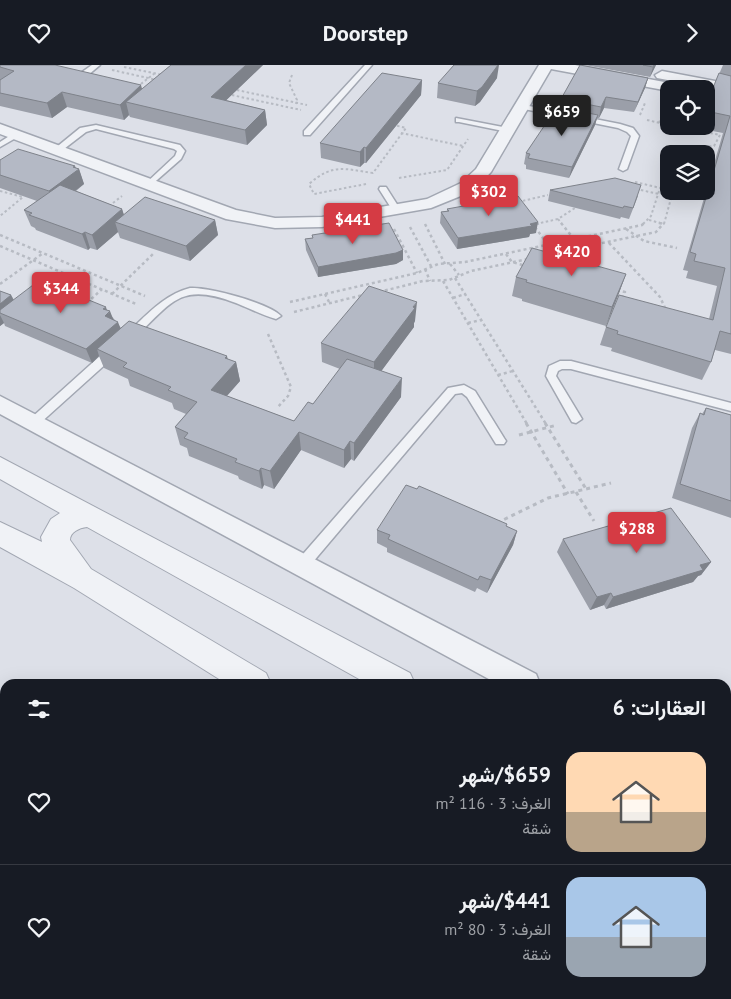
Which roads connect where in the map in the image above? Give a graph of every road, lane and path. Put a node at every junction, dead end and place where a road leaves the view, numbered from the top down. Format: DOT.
graph roads {
  1 [pos="128,65"];
  2 [pos="369,65"];
  3 [pos="546,65"];
  4 [pos="553,65"];
  5 [pos="605,65"];
  6 [pos="97,66"];
  7 [pos="124,67"];
  8 [pos="118,71"];
  9 [pos="155,73"];
  10 [pos="164,75"];
  11 [pos="292,75"];
  12 [pos="149,78"];
  13 [pos="78,79"];
  14 [pos="157,80"];
  15 [pos="653,84"];
  16 [pos="660,85"];
  17 [pos="224,88"];
  18 [pos="731,88"];
  19 [pos="142,92"];
  20 [pos="219,93"];
  21 [pos="260,95"];
  22 [pos="715,95"];
  23 [pos="731,98"];
  24 [pos="254,100"];
  25 [pos="296,103"];
  26 [pos="522,107"];
  27 [pos="292,108"];
  28 [pos="327,112"];
  29 [pos="638,119"];
  30 [pos="459,120"];
  31 [pos="659,123"];
  32 [pos="388,124"];
  33 [pos="478,124"];
  34 [pos="0,129"];
  35 [pos="508,130"];
  36 [pos="307,133"];
  37 [pos="401,133"];
  38 [pos="633,133"];
  39 [pos="715,134"];
  40 [pos="17,135"];
  41 [pos="0,145"];
  42 [pos="714,145"];
  43 [pos="463,146"];
  44 [pos="57,150"];
  45 [pos="623,169"];
  46 [pos="398,179"];
  47 [pos="149,184"];
  48 [pos="370,184"];
  49 [pos="660,188"];
  50 [pos="383,189"];
  51 [pos="0,191"];
  52 [pos="548,195"];
  53 [pos="671,200"];
  54 [pos="575,208"];
  55 [pos="394,210"];
  56 [pos="521,210"];
  57 [pos="0,216"];
  58 [pos="558,219"];
  59 [pos="649,220"];
  60 [pos="434,221"];
  61 [pos="664,224"];
  62 [pos="625,228"];
  63 [pos="0,235"];
  64 [pos="596,235"];
  65 [pos="635,237"];
  66 [pos="574,239"];
  67 [pos="608,242"];
  68 [pos="604,243"];
  69 [pos="549,245"];
  70 [pos="0,246"];
  71 [pos="676,248"];
  72 [pos="42,253"];
  73 [pos="559,253"];
  74 [pos="153,254"];
  75 [pos="506,254"];
  76 [pos="548,255"];
  77 [pos="530,258"];
  78 [pos="567,259"];
  79 [pos="34,260"];
  80 [pos="512,262"];
  81 [pos="445,264"];
  82 [pos="450,264"];
  83 [pos="431,266"];
  84 [pos="530,267"];
  85 [pos="425,269"];
  86 [pos="417,273"];
  87 [pos="459,275"];
  88 [pos="455,278"];
  89 [pos="430,281"];
  90 [pos="443,281"];
  91 [pos="372,283"];
  92 [pos="0,284"];
  93 [pos="120,286"];
  94 [pos="608,288"];
  95 [pos="102,289"];
  96 [pos="465,293"];
  97 [pos="112,294"];
  98 [pos="325,294"];
  99 [pos="368,294"];
  100 [pos="452,298"];
  101 [pos="622,300"];
  102 [pos="330,303"];
  103 [pos="85,305"];
  104 [pos="166,305"];
  105 [pos="257,309"];
  106 [pos="157,313"];
  107 [pos="666,313"];
  108 [pos="276,316"];
  109 [pos="481,320"];
  110 [pos="468,323"];
  111 [pos="513,371"];
  112 [pos="498,375"];
  113 [pos="0,404"];
  114 [pos="731,407"];
  115 [pos="278,408"];
  116 [pos="576,419"];
  117 [pos="34,422"];
  118 [pos="548,427"];
  119 [pos="532,432"];
  120 [pos="500,441"];
  121 [pos="0,467"];
  122 [pos="611,483"];
  123 [pos="586,489"];
  124 [pos="576,491"];
  125 [pos="568,493"];
  126 [pos="90,516"];
  127 [pos="594,521"];
  128 [pos="495,523"];
  129 [pos="0,533"];
  130 [pos="302,565"];
  131 [pos="84,579"];
  132 [pos="247,679"];
  133 [pos="390,679"];
  134 [pos="517,679"];
  1 -- 7 [label="path"];
  2 -- 28 [label="lane"];
  3 -- 26 [label="street"];
  4 -- 15 [label="street"];
  5 -- 18 [label="street"];
  6 -- 8 [label="path"];
  6 -- 13 [label="lane"];
  7 -- 8 [label="path"];
  7 -- 9 [label="path"];
  8 -- 12 [label="path"];
  9 -- 10 [label="path"];
  9 -- 12 [label="path"];
  11 -- 25 [label="path"];
  12 -- 14 [label="path"];
  12 -- 19 [label="path"];
  15 -- 16 [label="street"];
  15 -- 29 [label="path"];
  17 -- 21 [label="path"];
  20 -- 24 [label="path"];
  21 -- 24 [label="path"];
  21 -- 25 [label="path"];
  22 -- 23 [label="street"];
  24 -- 27 [label="path"];
  25 -- 27 [label="path"];
  25 -- 28 [label="path"];
  26 -- 35 [label="street"];
  26 -- 38 [label="lane"];
  27 -- 28 [label="path"];
  28 -- 36 [label="lane"];
  29 -- 31 [label="path"];
  29 -- 38 [label="path"];
  30 -- 33 [label="lane"];
  32 -- 37 [label="path"];
  33 -- 35 [label="lane"];
  33 -- 43 [label="path"];
  34 -- 40 [label="street"];
  35 -- 55 [label="street"];
  37 -- 43 [label="path"];
  37 -- 48 [label="path"];
  38 -- 45 [label="lane"];
  39 -- 42 [label="path"];
  40 -- 41 [label="lane"];
  40 -- 44 [label="street"];
  43 -- 46 [label="path"];
  44 -- 47 [label="street"];
  44 -- 47 [label="lane"];
  47 -- 55 [label="street"];
  49 -- 59 [label="path"];
  50 -- 55 [label="lane"];
  51 -- 57 [label="path"];
  52 -- 56 [label="path"];
  53 -- 61 [label="path"];
  54 -- 58 [label="path"];
  55 -- 83 [label="path"];
  55 -- 86 [label="path"];
  58 -- 66 [label="path"];
  58 -- 69 [label="path"];
  59 -- 61 [label="path"];
  59 -- 62 [label="path"];
  60 -- 81 [label="path"];
  61 -- 65 [label="path"];
  62 -- 64 [label="path"];
  62 -- 65 [label="path"];
  63 -- 72 [label="path"];
  64 -- 66 [label="path"];
  64 -- 68 [label="path"];
  65 -- 67 [label="path"];
  65 -- 71 [label="path"];
  66 -- 69 [label="path"];
  67 -- 68 [label="path"];
  67 -- 107 [label="path"];
  68 -- 73 [label="path"];
  69 -- 73 [label="path"];
  69 -- 75 [label="path"];
  70 -- 79 [label="path"];
  72 -- 79 [label="path"];
  72 -- 93 [label="path"];
  73 -- 76 [label="path"];
  73 -- 78 [label="path"];
  74 -- 93 [label="path"];
  75 -- 80 [label="path"];
  75 -- 82 [label="path"];
  77 -- 80 [label="path"];
  79 -- 92 [label="path"];
  79 -- 95 [label="path"];
  80 -- 84 [label="path"];
  80 -- 87 [label="path"];
  81 -- 82 [label="path"];
  81 -- 83 [label="path"];
  82 -- 87 [label="path"];
  83 -- 85 [label="path"];
  85 -- 86 [label="path"];
  85 -- 89 [label="path"];
  86 -- 91 [label="path"];
  87 -- 88 [label="path"];
  88 -- 90 [label="path"];
  88 -- 96 [label="path"];
  89 -- 90 [label="path"];
  89 -- 91 [label="path"];
  90 -- 100 [label="path"];
  91 -- 98 [label="path"];
  93 -- 97 [label="path"];
  93 -- 104 [label="path"];
  94 -- 101 [label="path"];
  95 -- 97 [label="path"];
  95 -- 103 [label="path"];
  96 -- 100 [label="path"];
  96 -- 109 [label="path"];
  97 -- 106 [label="path"];
  98 -- 102 [label="path"];
  98 -- 105 [label="path"];
  99 -- 102 [label="path"];
  100 -- 110 [label="path"];
  102 -- 108 [label="path"];
  104 -- 105 [label="lane"];
  104 -- 106 [label="lane"];
  105 -- 108 [label="lane"];
  105 -- 115 [label="path"];
  106 -- 117 [label="lane"];
  109 -- 110 [label="path"];
  109 -- 111 [label="path"];
  110 -- 112 [label="path"];
  111 -- 112 [label="path"];
  111 -- 118 [label="path"];
  112 -- 119 [label="path"];
  113 -- 117 [label="street"];
  114 -- 116 [label="lane"];
  116 -- 118 [label="path"];
  117 -- 130 [label="street"];
  118 -- 119 [label="path"];
  118 -- 123 [label="path"];
  119 -- 120 [label="path"];
  119 -- 125 [label="path"];
  120 -- 130 [label="lane"];
  121 -- 126 [label="street"];
  122 -- 123 [label="path"];
  123 -- 124 [label="path"];
  124 -- 125 [label="path"];
  124 -- 127 [label="path"];
  125 -- 128 [label="path"];
  126 -- 131 [label="street"];
  126 -- 133 [label="street"];
  129 -- 131 [label="street"];
  130 -- 134 [label="street"];
  131 -- 132 [label="street"];
}
